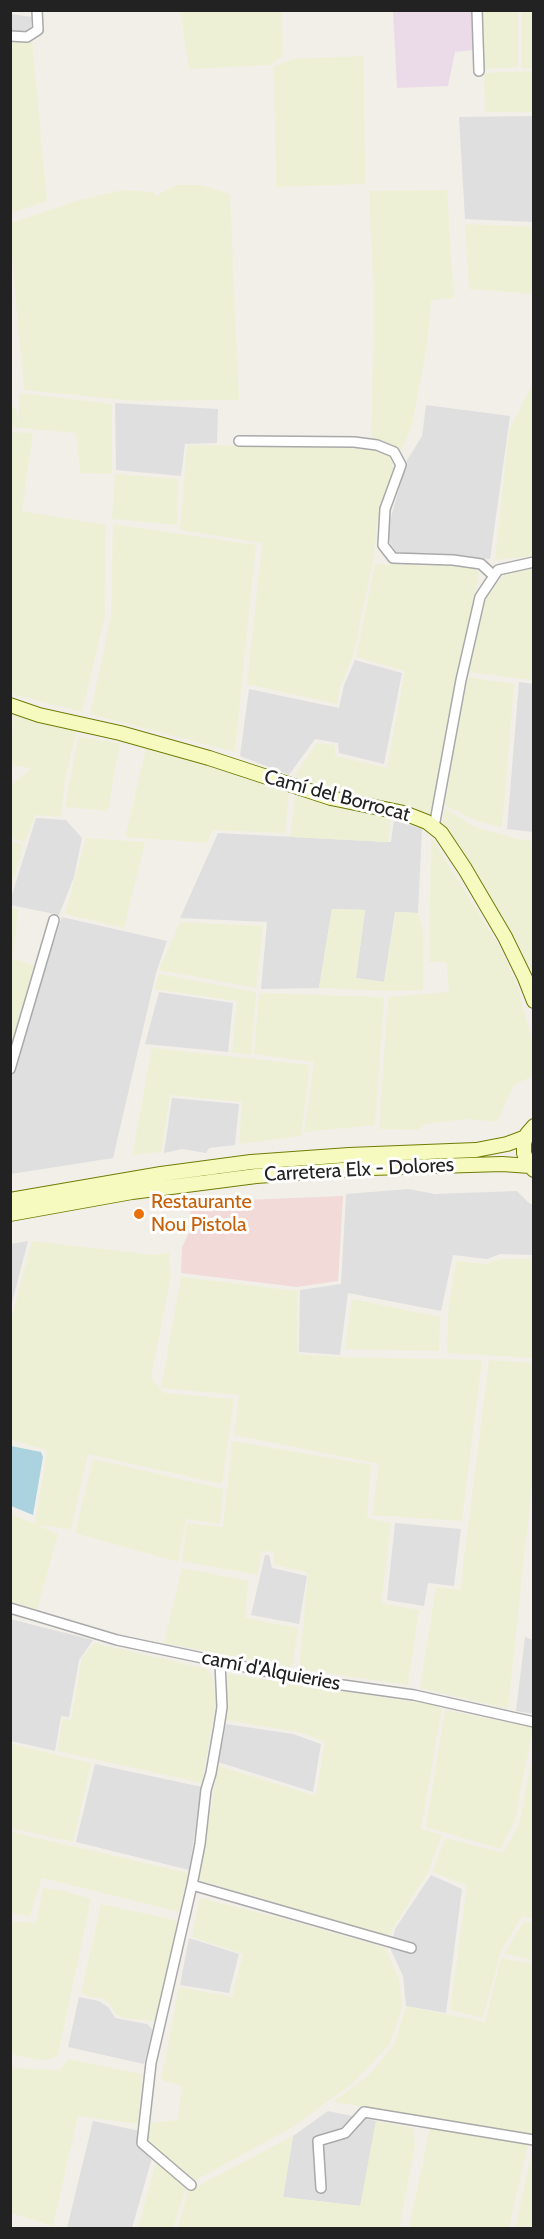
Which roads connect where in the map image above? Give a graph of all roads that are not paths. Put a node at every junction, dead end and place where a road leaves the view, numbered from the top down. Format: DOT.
graph roads {
  1 [pos="36,10"];
  2 [pos="477,10"];
  3 [pos="10,36"];
  4 [pos="479,71"];
  5 [pos="239,441"];
  6 [pos="534,562"];
  7 [pos="494,576"];
  8 [pos="10,705"];
  9 [pos="434,827"];
  10 [pos="54,920"];
  11 [pos="534,1001"];
  12 [pos="10,1069"];
  13 [pos="530,1132"];
  14 [pos="532,1168"];
  15 [pos="10,1200"];
  16 [pos="10,1214"];
  17 [pos="10,1608"];
  18 [pos="220,1662"];
  19 [pos="534,1722"];
  20 [pos="192,1885"];
  21 [pos="411,1948"];
  22 [pos="534,2140"];
  23 [pos="191,2185"];
  24 [pos="321,2188"];
  1 -- 3 [label="street"];
  2 -- 4 [label="street"];
  5 -- 7 [label="street"];
  6 -- 7 [label="street"];
  7 -- 9 [label="street"];
  8 -- 9 [label="main road, Camí del Borrocat"];
  9 -- 11 [label="main road, Camí del Borrocat"];
  10 -- 12 [label="street"];
  13 -- 14 [label="main road"];
  13 -- 15 [label="main road, Carretera Elx - Dolores"];
  14 -- 16 [label="main road, Carretera Elx - Dolores"];
  17 -- 18 [label="street, camí d'Alquieries"];
  18 -- 19 [label="street, camí d'Alquieries"];
  18 -- 20 [label="street"];
  20 -- 21 [label="street"];
  20 -- 23 [label="street"];
  22 -- 24 [label="street"];
}
